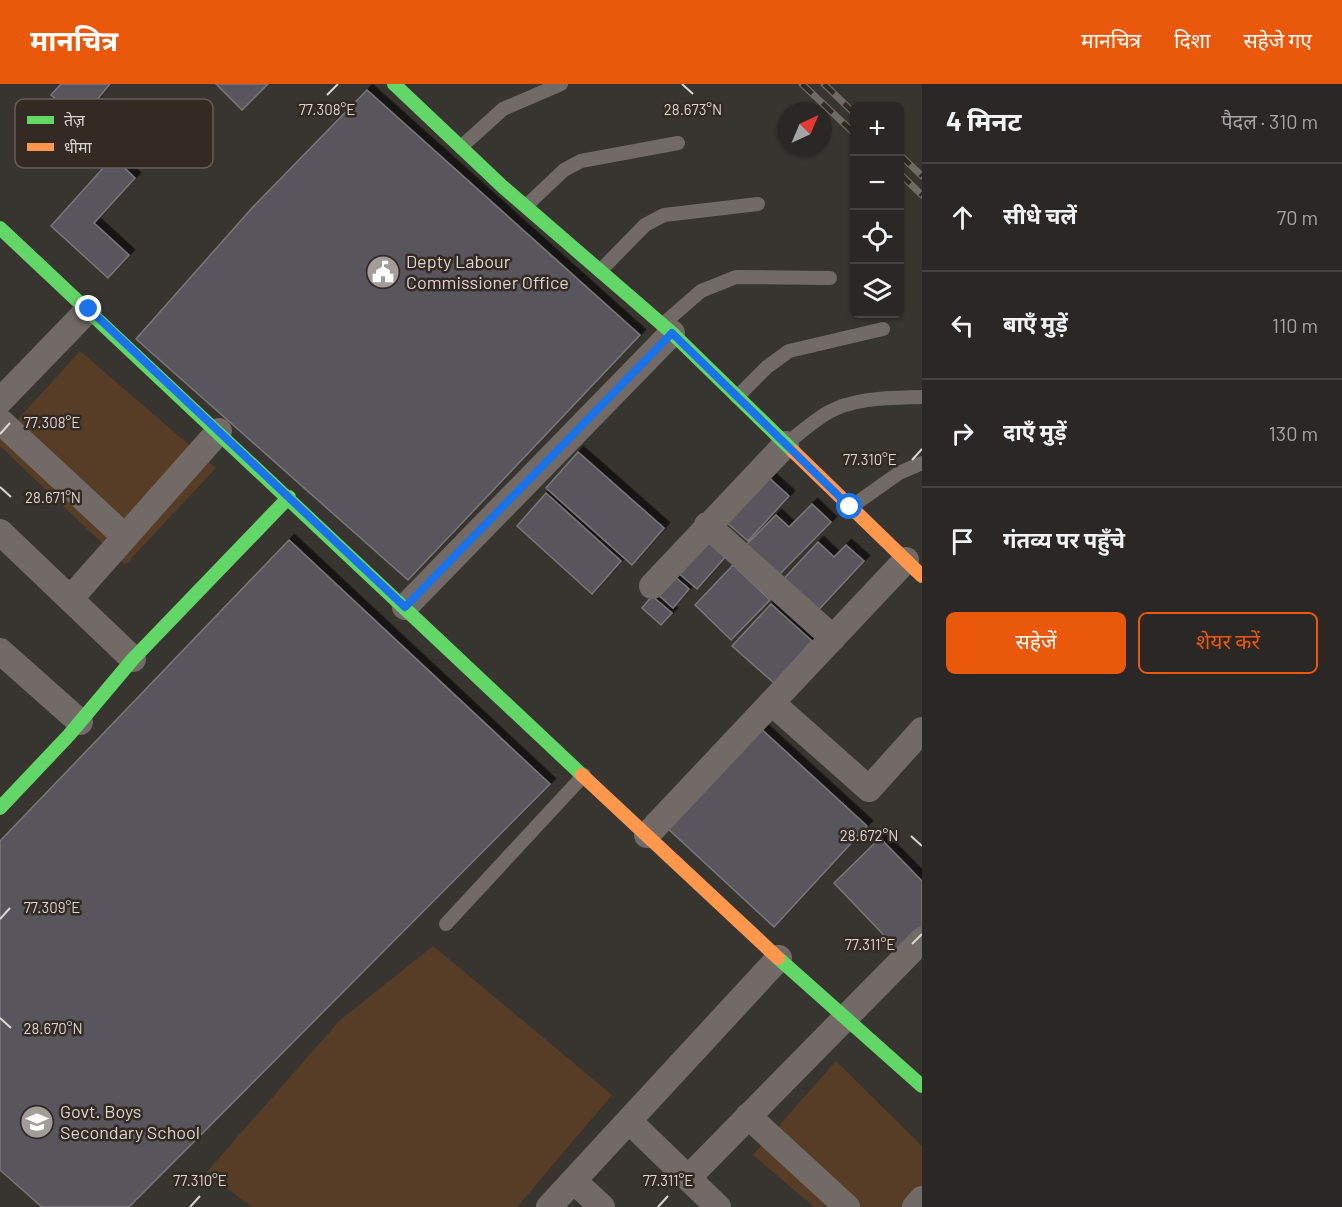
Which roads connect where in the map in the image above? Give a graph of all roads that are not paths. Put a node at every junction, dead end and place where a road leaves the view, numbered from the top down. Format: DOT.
graph roads {
  1 [pos="561,84"];
  2 [pos="398,85"];
  3 [pos="678,143"];
  4 [pos="461,147"];
  5 [pos="758,204"];
  6 [pos="526,206"];
  7 [pos="0,228"];
  8 [pos="600,271"];
  9 [pos="830,278"];
  10 [pos="89,309"];
  11 [pos="667,329"];
  12 [pos="883,329"];
  13 [pos="922,396"];
  14 [pos="737,397"];
  15 [pos="0,401"];
  16 [pos="0,421"];
  17 [pos="219,431"];
  18 [pos="786,444"];
  19 [pos="922,463"];
  20 [pos="289,497"];
  21 [pos="850,507"];
  22 [pos="707,525"];
  23 [pos="0,532"];
  24 [pos="123,536"];
  25 [pos="917,569"];
  26 [pos="652,585"];
  27 [pos="70,598"];
  28 [pos="405,607"];
  29 [pos="833,638"];
  30 [pos="0,651"];
  31 [pos="133,659"];
  32 [pos="772,703"];
  33 [pos="80,722"];
  34 [pos="922,730"];
  35 [pos="584,776"];
  36 [pos="5,792"];
  37 [pos="646,835"];
  38 [pos="446,924"];
  39 [pos="922,940"];
  40 [pos="778,958"];
  41 [pos="844,1017"];
  42 [pos="922,1086"];
  43 [pos="748,1116"];
  44 [pos="629,1120"];
  45 [pos="688,1178"];
  46 [pos="574,1181"];
  47 [pos="922,1200"];
  48 [pos="549,1207"];
  49 [pos="602,1207"];
  50 [pos="718,1207"];
  51 [pos="847,1207"];
  52 [pos="915,1207"];
  1 -- 4 [label="lane"];
  2 -- 4 [label="street"];
  3 -- 6 [label="lane"];
  4 -- 6 [label="street"];
  5 -- 8 [label="lane"];
  6 -- 8 [label="street"];
  7 -- 10 [label="street"];
  8 -- 11 [label="street"];
  9 -- 11 [label="lane"];
  10 -- 15 [label="street"];
  10 -- 17 [label="street"];
  11 -- 14 [label="street"];
  11 -- 28 [label="street"];
  12 -- 14 [label="lane"];
  13 -- 18 [label="lane"];
  14 -- 18 [label="street"];
  16 -- 24 [label="street"];
  17 -- 20 [label="street"];
  17 -- 24 [label="street"];
  18 -- 21 [label="street"];
  18 -- 22 [label="street"];
  19 -- 21 [label="lane"];
  20 -- 28 [label="street"];
  20 -- 31 [label="street"];
  21 -- 25 [label="street"];
  22 -- 26 [label="street"];
  22 -- 29 [label="street"];
  23 -- 27 [label="street"];
  24 -- 27 [label="street"];
  25 -- 29 [label="street"];
  27 -- 31 [label="street"];
  28 -- 35 [label="street"];
  29 -- 32 [label="street"];
  30 -- 33 [label="street"];
  31 -- 33 [label="street"];
  32 -- 34 [label="street"];
  32 -- 37 [label="street"];
  33 -- 36 [label="street"];
  35 -- 37 [label="street"];
  35 -- 38 [label="lane"];
  37 -- 40 [label="street"];
  39 -- 41 [label="street"];
  40 -- 41 [label="street"];
  40 -- 44 [label="street"];
  41 -- 42 [label="street"];
  41 -- 43 [label="street"];
  43 -- 45 [label="street"];
  43 -- 51 [label="street"];
  44 -- 45 [label="street"];
  44 -- 46 [label="street"];
  45 -- 50 [label="street"];
  46 -- 48 [label="street"];
  46 -- 49 [label="street"];
  47 -- 52 [label="street"];
}
